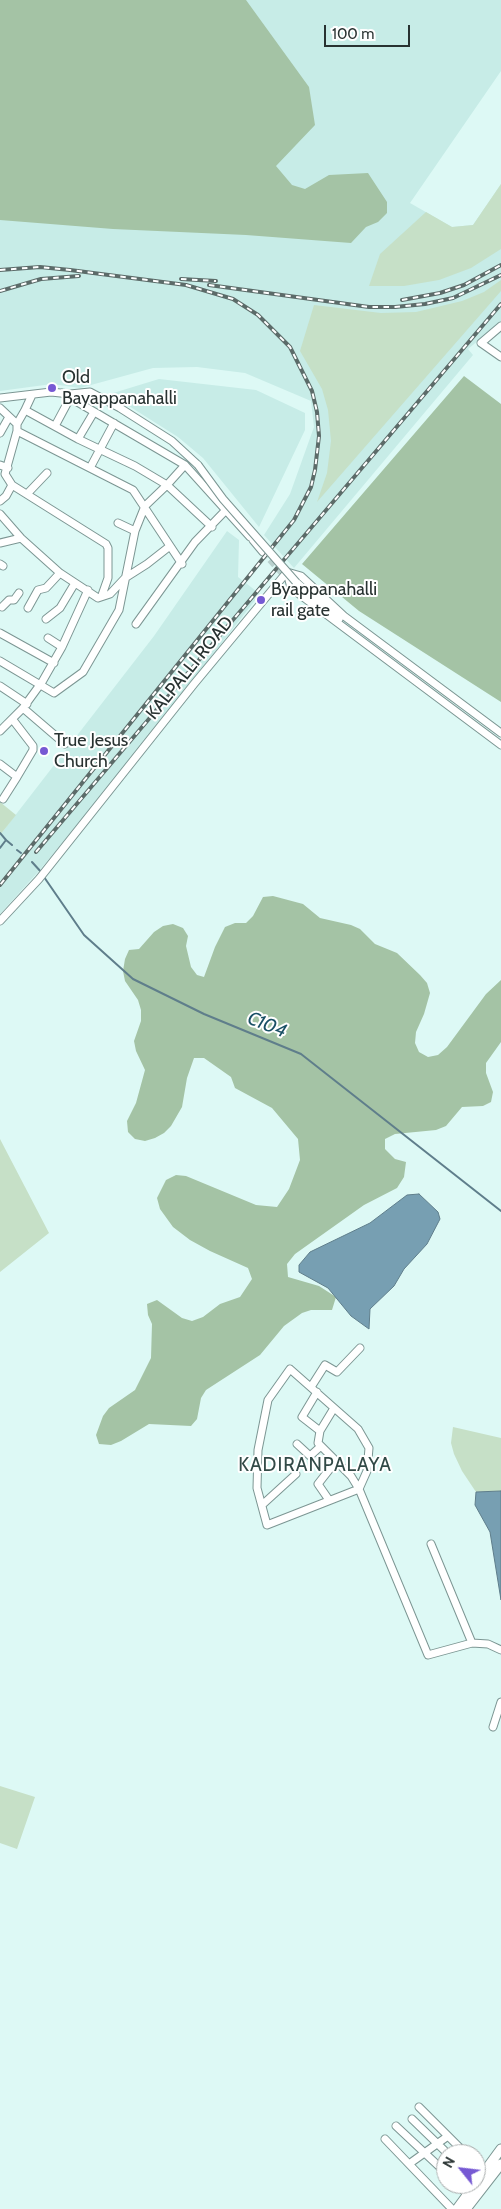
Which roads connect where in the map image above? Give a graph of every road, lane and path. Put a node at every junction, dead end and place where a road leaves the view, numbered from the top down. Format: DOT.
graph roads {
  1 [pos="501,326"];
  2 [pos="501,358"];
  3 [pos="62,393"];
  4 [pos="32,395"];
  5 [pos="0,398"];
  6 [pos="70,398"];
  7 [pos="0,408"];
  8 [pos="25,410"];
  9 [pos="94,412"];
  10 [pos="9,417"];
  11 [pos="114,423"];
  12 [pos="54,426"];
  13 [pos="17,428"];
  14 [pos="0,433"];
  15 [pos="78,439"];
  16 [pos="100,450"];
  17 [pos="0,465"];
  18 [pos="185,465"];
  19 [pos="8,468"];
  20 [pos="90,468"];
  21 [pos="47,474"];
  22 [pos="12,485"];
  23 [pos="166,485"];
  24 [pos="27,494"];
  25 [pos="2,497"];
  26 [pos="145,506"];
  27 [pos="226,510"];
  28 [pos="0,514"];
  29 [pos="118,523"];
  30 [pos="212,527"];
  31 [pos="135,531"];
  32 [pos="21,538"];
  33 [pos="0,543"];
  34 [pos="170,546"];
  35 [pos="263,552"];
  36 [pos="182,564"];
  37 [pos="60,573"];
  38 [pos="287,576"];
  39 [pos="125,578"];
  40 [pos="75,583"];
  41 [pos="275,588"];
  42 [pos="291,588"];
  43 [pos="88,590"];
  44 [pos="18,593"];
  45 [pos="102,595"];
  46 [pos="1,608"];
  47 [pos="28,608"];
  48 [pos="46,619"];
  49 [pos="136,624"];
  50 [pos="0,633"];
  51 [pos="48,638"];
  52 [pos="62,647"];
  53 [pos="0,661"];
  54 [pos="54,663"];
  55 [pos="40,685"];
  56 [pos="0,686"];
  57 [pos="25,706"];
  58 [pos="13,720"];
  59 [pos="0,731"];
  60 [pos="501,733"];
  61 [pos="501,740"];
  62 [pos="65,744"];
  63 [pos="501,745"];
  64 [pos="0,764"];
  65 [pos="17,777"];
  66 [pos="2,799"];
  67 [pos="0,921"];
  68 [pos="360,1348"];
  69 [pos="314,1390"];
  70 [pos="334,1408"];
  71 [pos="320,1432"];
  72 [pos="297,1444"];
  73 [pos="321,1446"];
  74 [pos="336,1461"];
  75 [pos="296,1474"];
  76 [pos="359,1489"];
  77 [pos="329,1500"];
  78 [pos="262,1506"];
  79 [pos="431,1544"];
  80 [pos="472,1644"];
  81 [pos="501,1650"];
  82 [pos="501,1702"];
  83 [pos="493,1727"];
  84 [pos="419,2107"];
  85 [pos="412,2119"];
  86 [pos="396,2126"];
  87 [pos="448,2136"];
  88 [pos="385,2139"];
  89 [pos="437,2144"];
  90 [pos="456,2144"];
  91 [pos="436,2145"];
  92 [pos="501,2149"];
  93 [pos="424,2153"];
  94 [pos="409,2164"];
  95 [pos="436,2164"];
  96 [pos="501,2164"];
  97 [pos="486,2170"];
  98 [pos="468,2195"];
  99 [pos="452,2209"];
  100 [pos="456,2209"];
  101 [pos="466,2209"];
  1 -- 2 [label="street"];
  3 -- 4 [label="street"];
  3 -- 6 [label="street"];
  3 -- 61 [label="street, bridge"];
  4 -- 5 [label="street"];
  4 -- 8 [label="street"];
  6 -- 9 [label="street"];
  6 -- 12 [label="street"];
  7 -- 10 [label="street"];
  8 -- 12 [label="street"];
  8 -- 13 [label="street"];
  9 -- 11 [label="street"];
  9 -- 15 [label="street"];
  10 -- 13 [label="street"];
  10 -- 14 [label="street"];
  11 -- 16 [label="street"];
  11 -- 18 [label="street"];
  12 -- 15 [label="street"];
  13 -- 19 [label="street"];
  13 -- 20 [label="street"];
  15 -- 16 [label="street"];
  16 -- 20 [label="street"];
  16 -- 23 [label="street"];
  17 -- 19 [label="street"];
  18 -- 23 [label="street"];
  18 -- 27 [label="street"];
  19 -- 22 [label="street"];
  20 -- 26 [label="street"];
  21 -- 24 [label="street"];
  22 -- 24 [label="street"];
  22 -- 25 [label="street"];
  23 -- 26 [label="street"];
  23 -- 30 [label="street"];
  24 -- 45 [label="street"];
  26 -- 31 [label="street"];
  26 -- 34 [label="street"];
  27 -- 30 [label="street"];
  27 -- 35 [label="street"];
  28 -- 32 [label="street"];
  29 -- 31 [label="street"];
  30 -- 36 [label="street"];
  31 -- 39 [label="street"];
  32 -- 33 [label="street"];
  32 -- 37 [label="street"];
  34 -- 36 [label="street"];
  34 -- 39 [label="street"];
  36 -- 49 [label="street"];
  37 -- 40 [label="street"];
  37 -- 47 [label="street"];
  38 -- 41 [label="street, KALPALLI ROAD"];
  38 -- 42 [label="street"];
  38 -- 60 [label="street"];
  39 -- 45 [label="street"];
  39 -- 55 [label="street"];
  40 -- 43 [label="street"];
  40 -- 48 [label="street"];
  41 -- 42 [label="street"];
  41 -- 67 [label="street, KALPALLI ROAD"];
  42 -- 63 [label="street"];
  43 -- 45 [label="street"];
  43 -- 52 [label="street"];
  44 -- 46 [label="street"];
  50 -- 54 [label="street"];
  51 -- 52 [label="street"];
  52 -- 54 [label="street"];
  53 -- 55 [label="street"];
  54 -- 55 [label="street"];
  55 -- 57 [label="street"];
  56 -- 57 [label="street"];
  57 -- 58 [label="street"];
  57 -- 62 [label="street"];
  58 -- 59 [label="street"];
  58 -- 65 [label="street"];
  64 -- 65 [label="street"];
  65 -- 66 [label="street"];
  68 -- 69 [label="street"];
  69 -- 70 [label="street"];
  69 -- 71 [label="street"];
  69 -- 78 [label="street"];
  70 -- 71 [label="street"];
  70 -- 76 [label="street"];
  71 -- 73 [label="street"];
  72 -- 73 [label="street"];
  73 -- 74 [label="street"];
  74 -- 76 [label="street"];
  74 -- 77 [label="street"];
  75 -- 78 [label="street"];
  76 -- 77 [label="street"];
  76 -- 80 [label="street"];
  77 -- 78 [label="street"];
  79 -- 80 [label="street"];
  80 -- 81 [label="street"];
  82 -- 83 [label="street"];
  84 -- 87 [label="street"];
  85 -- 89 [label="street"];
  86 -- 93 [label="street"];
  87 -- 89 [label="street"];
  87 -- 90 [label="street"];
  88 -- 94 [label="street"];
  91 -- 93 [label="street"];
  92 -- 97 [label="main road"];
  93 -- 94 [label="street"];
  93 -- 95 [label="street"];
  94 -- 99 [label="street"];
  96 -- 101 [label="main road"];
  98 -- 100 [label="main road"];
}
